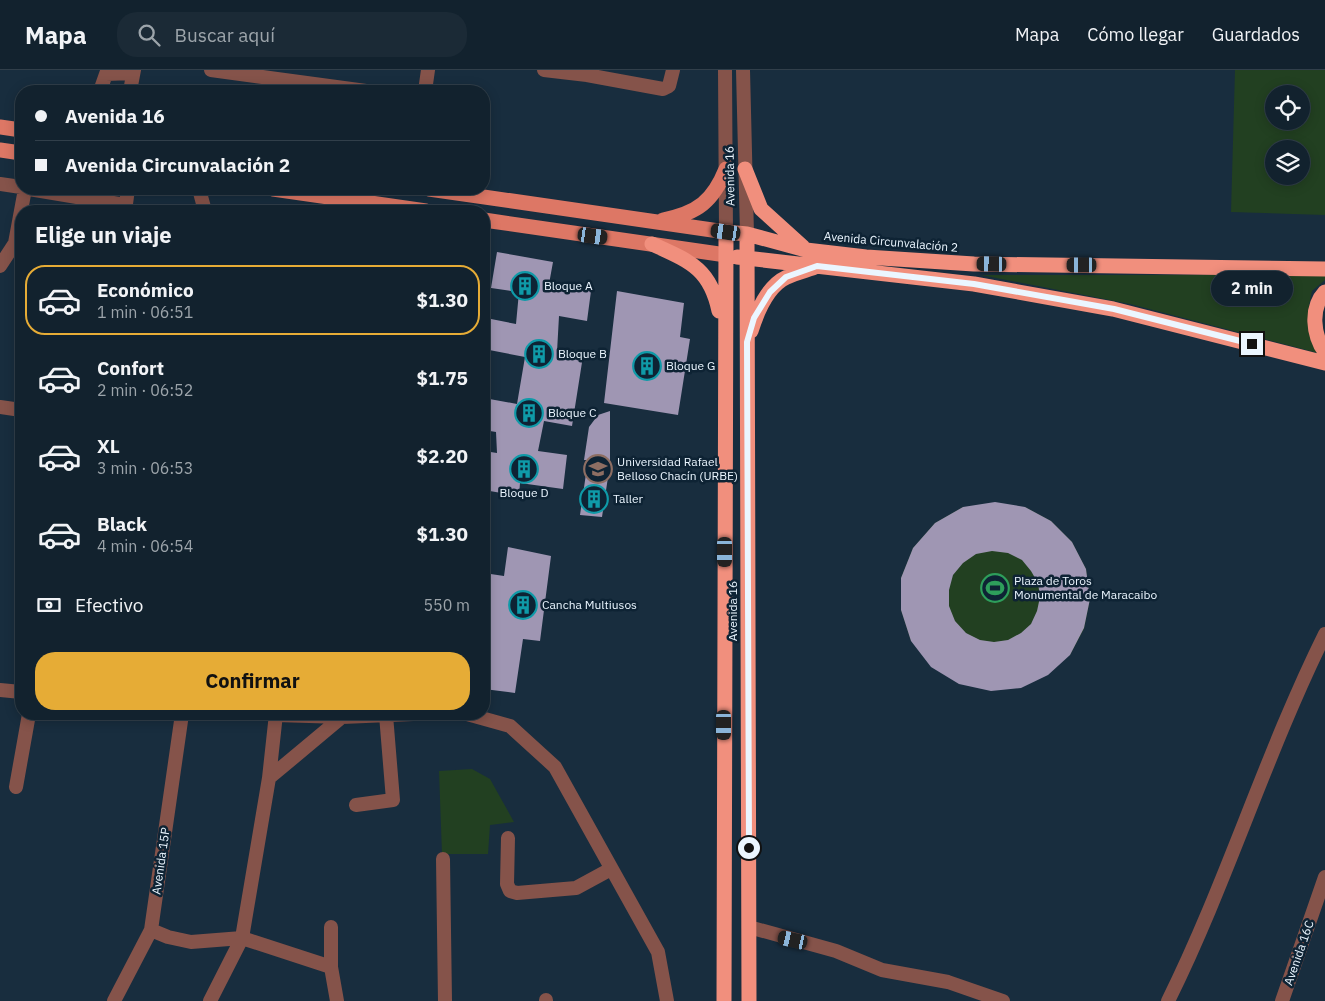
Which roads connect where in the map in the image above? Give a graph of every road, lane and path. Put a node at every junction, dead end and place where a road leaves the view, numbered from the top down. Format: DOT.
graph roads {
  1 [pos="211,70"];
  2 [pos="428,70"];
  3 [pos="544,70"];
  4 [pos="673,70"];
  5 [pos="725,70"];
  6 [pos="743,70"];
  7 [pos="133,71"];
  8 [pos="588,72"];
  9 [pos="102,85"];
  10 [pos="131,85"];
  11 [pos="322,85"];
  12 [pos="426,85"];
  13 [pos="0,127"];
  14 [pos="15,129"];
  15 [pos="0,150"];
  16 [pos="15,152"];
  17 [pos="726,169"];
  18 [pos="745,169"];
  19 [pos="0,184"];
  20 [pos="15,187"];
  21 [pos="59,195"];
  22 [pos="315,195"];
  23 [pos="471,195"];
  24 [pos="110,205"];
  25 [pos="384,205"];
  26 [pos="490,221"];
  27 [pos="655,221"];
  28 [pos="726,232"];
  29 [pos="747,234"];
  30 [pos="15,243"];
  31 [pos="652,244"];
  32 [pos="806,250"];
  33 [pos="726,255"];
  34 [pos="747,258"];
  35 [pos="0,266"];
  36 [pos="817,266"];
  37 [pos="1325,270"];
  38 [pos="1325,292"];
  39 [pos="726,338"];
  40 [pos="747,342"];
  41 [pos="1325,352"];
  42 [pos="1325,363"];
  43 [pos="0,407"];
  44 [pos="15,409"];
  45 [pos="1325,634"];
  46 [pos="0,690"];
  47 [pos="15,691"];
  48 [pos="28,720"];
  49 [pos="177,720"];
  50 [pos="275,720"];
  51 [pos="338,720"];
  52 [pos="386,720"];
  53 [pos="488,720"];
  54 [pos="269,778"];
  55 [pos="16,786"];
  56 [pos="356,805"];
  57 [pos="508,838"];
  58 [pos="443,859"];
  59 [pos="610,869"];
  60 [pos="1325,877"];
  61 [pos="331,927"];
  62 [pos="749,927"];
  63 [pos="151,930"];
  64 [pos="242,938"];
  65 [pos="331,967"];
  66 [pos="114,1001"];
  67 [pos="210,1001"];
  68 [pos="337,1001"];
  69 [pos="445,1001"];
  70 [pos="667,1001"];
  71 [pos="724,1001"];
  72 [pos="749,1001"];
  73 [pos="1002,1001"];
  74 [pos="1168,1001"];
  75 [pos="1282,1001"];
  1 -- 11 [label="street"];
  2 -- 12 [label="street"];
  3 -- 8 [label="street"];
  4 -- 8 [label="street"];
  5 -- 17 [label="street, Avenida 16"];
  6 -- 18 [label="street, Avenida 16"];
  7 -- 9 [label="street"];
  7 -- 10 [label="street"];
  13 -- 14 [label="main road"];
  15 -- 16 [label="main road"];
  17 -- 27 [label="main road"];
  17 -- 28 [label="street, Avenida 16"];
  18 -- 29 [label="street, Avenida 16"];
  18 -- 32 [label="highway"];
  19 -- 20 [label="street"];
  21 -- 24 [label="street"];
  22 -- 25 [label="main road"];
  23 -- 27 [label="main road, Avenida Circunvalación 2"];
  26 -- 31 [label="main road"];
  27 -- 28 [label="main road, Avenida Circunvalación 2"];
  28 -- 29 [label="highway, Avenida Circunvalación 2"];
  28 -- 33 [label="highway, Avenida 16"];
  29 -- 32 [label="highway, Avenida Circunvalación 2"];
  29 -- 34 [label="highway, Avenida 16"];
  30 -- 35 [label="street"];
  31 -- 33 [label="main road"];
  31 -- 39 [label="highway"];
  32 -- 37 [label="highway, Avenida Circunvalación 2"];
  33 -- 34 [label="highway"];
  33 -- 39 [label="highway, Avenida 16"];
  34 -- 36 [label="highway"];
  34 -- 40 [label="highway, Avenida 16"];
  36 -- 40 [label="highway"];
  36 -- 42 [label="highway"];
  38 -- 41 [label="highway"];
  39 -- 71 [label="highway, Avenida 16"];
  40 -- 62 [label="highway, Avenida 16"];
  43 -- 44 [label="street"];
  45 -- 74 [label="street"];
  46 -- 47 [label="street"];
  48 -- 55 [label="street"];
  49 -- 63 [label="street, Avenida 15P"];
  50 -- 54 [label="street"];
  51 -- 54 [label="street"];
  52 -- 56 [label="street"];
  53 -- 59 [label="street"];
  54 -- 64 [label="street"];
  57 -- 59 [label="street"];
  58 -- 69 [label="street"];
  59 -- 70 [label="street"];
  60 -- 75 [label="street, Avenida 16C"];
  61 -- 65 [label="street"];
  62 -- 72 [label="highway, Avenida 16"];
  62 -- 73 [label="street"];
  63 -- 64 [label="street"];
  63 -- 66 [label="street, Avenida 15P"];
  64 -- 65 [label="street"];
  64 -- 67 [label="street"];
  65 -- 68 [label="street"];
}
